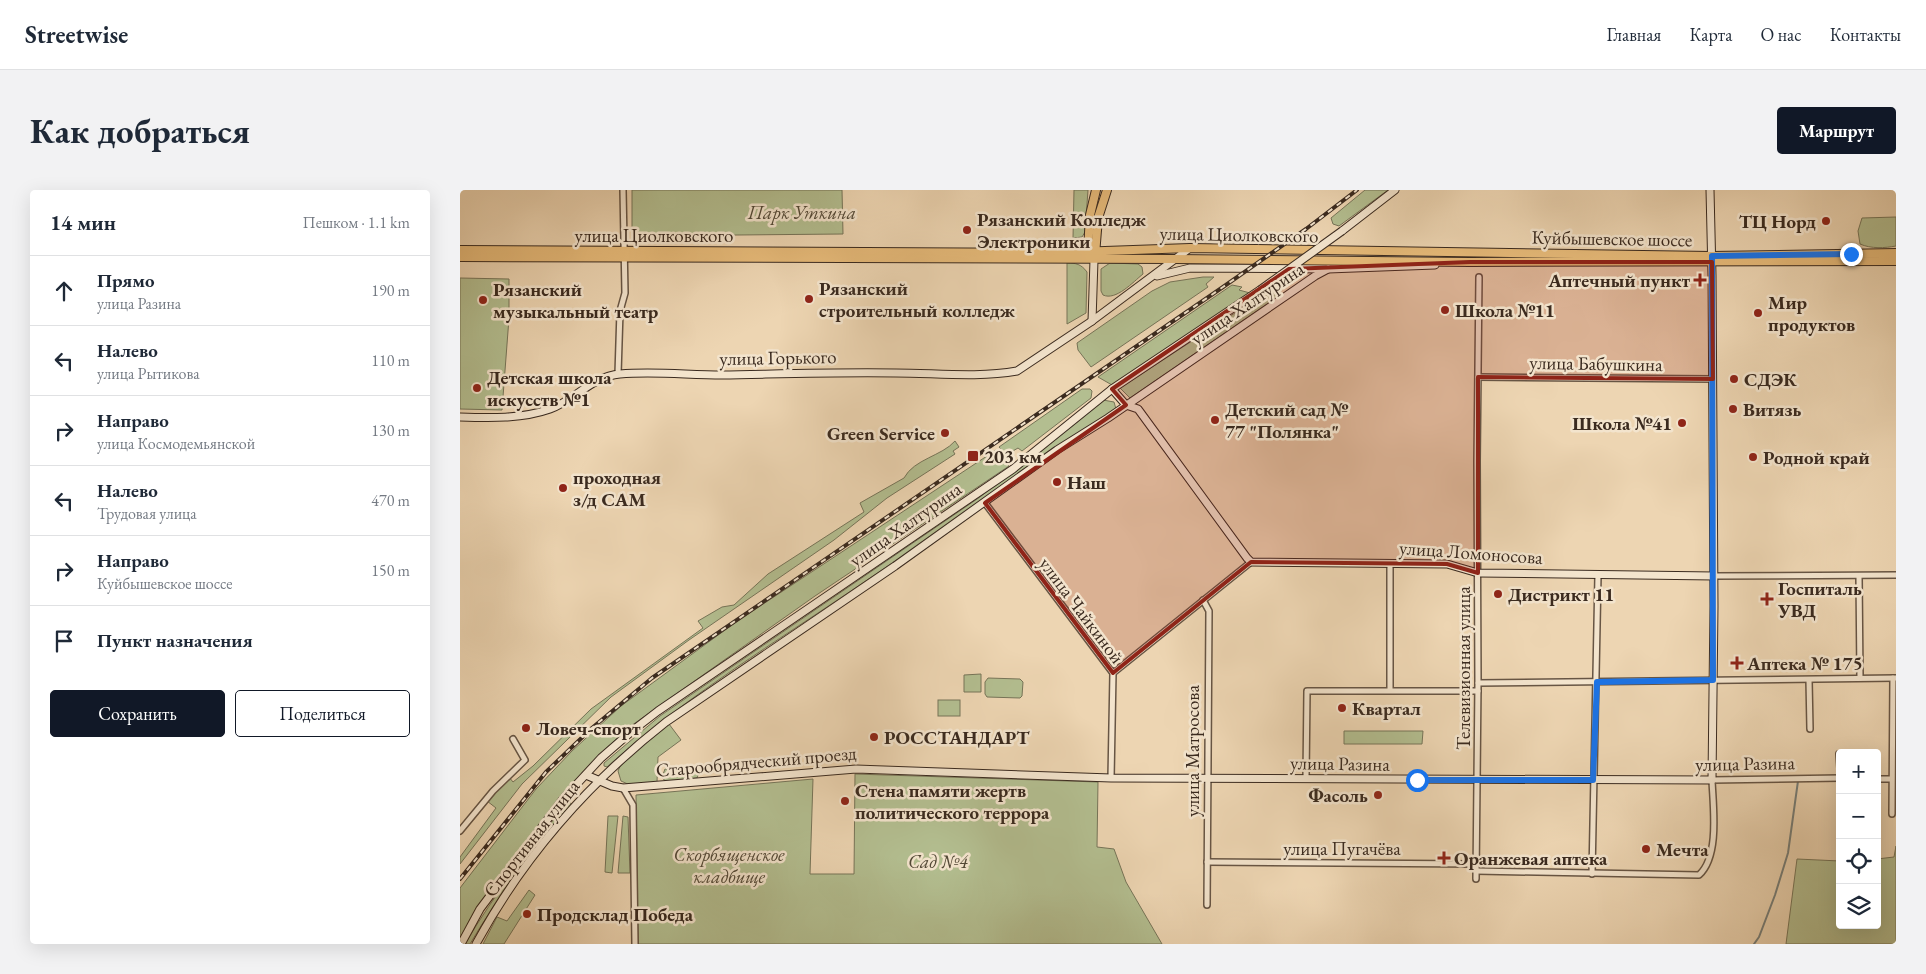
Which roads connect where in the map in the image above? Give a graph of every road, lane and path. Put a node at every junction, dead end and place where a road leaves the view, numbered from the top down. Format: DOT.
graph roads {
  1 [pos="623,190"];
  2 [pos="1094,190"];
  3 [pos="1108,190"];
  4 [pos="1394,190"];
  5 [pos="1710,190"];
  6 [pos="1190,248"];
  7 [pos="460,250"];
  8 [pos="1092,251"];
  9 [pos="1387,252"];
  10 [pos="520,254"];
  11 [pos="1896,254"];
  12 [pos="625,255"];
  13 [pos="460,257"];
  14 [pos="1176,259"];
  15 [pos="1712,259"];
  16 [pos="1094,260"];
  17 [pos="1896,261"];
  18 [pos="1386,262"];
  19 [pos="1470,262"];
  20 [pos="1328,269"];
  21 [pos="1479,277"];
  22 [pos="1152,278"];
  23 [pos="1092,321"];
  24 [pos="618,374"];
  25 [pos="1478,377"];
  26 [pos="1713,379"];
  27 [pos="1112,389"];
  28 [pos="1126,405"];
  29 [pos="460,417"];
  30 [pos="984,503"];
  31 [pos="1251,562"];
  32 [pos="1390,563"];
  33 [pos="1478,573"];
  34 [pos="1598,574"];
  35 [pos="1714,576"];
  36 [pos="1859,576"];
  37 [pos="1896,576"];
  38 [pos="1203,600"];
  39 [pos="1113,673"];
  40 [pos="1860,678"];
  41 [pos="1894,678"];
  42 [pos="1713,680"];
  43 [pos="1809,680"];
  44 [pos="1597,682"];
  45 [pos="1478,683"];
  46 [pos="1390,690"];
  47 [pos="1478,691"];
  48 [pos="1810,729"];
  49 [pos="513,739"];
  50 [pos="1894,763"];
  51 [pos="586,775"];
  52 [pos="1208,777"];
  53 [pos="1111,778"];
  54 [pos="1836,778"];
  55 [pos="1306,779"];
  56 [pos="1881,779"];
  57 [pos="1892,779"];
  58 [pos="598,780"];
  59 [pos="1477,780"];
  60 [pos="1593,780"];
  61 [pos="1712,780"];
  62 [pos="623,788"];
  63 [pos="1892,814"];
  64 [pos="460,831"];
  65 [pos="1207,862"];
  66 [pos="1476,864"];
  67 [pos="1476,871"];
  68 [pos="1592,874"];
  69 [pos="1476,879"];
  70 [pos="1207,905"];
  71 [pos="462,944"];
  72 [pos="476,944"];
  73 [pos="635,944"];
  1 -- 12 [label="street"];
  2 -- 8 [label="main road"];
  3 -- 8 [label="main road"];
  4 -- 27 [label="street, улица Халтурина, bridge"];
  5 -- 15 [label="street"];
  6 -- 8 [label="main road, улица Циолковского"];
  6 -- 9 [label="main road, улица Циолковского"];
  6 -- 14 [label="street, улица Горького"];
  7 -- 10 [label="main road, улица Циолковского"];
  8 -- 12 [label="main road, улица Циолковского"];
  8 -- 16 [label="main road"];
  9 -- 15 [label="main road, Куйбышевское шоссе"];
  10 -- 12 [label="main road, улица Циолковского"];
  10 -- 13 [label="main road, улица Циолковского"];
  11 -- 15 [label="main road, Куйбышевское шоссе"];
  12 -- 16 [label="main road, улица Циолковского"];
  12 -- 24 [label="street"];
  14 -- 16 [label="main road, улица Циолковского"];
  14 -- 18 [label="main road, улица Циолковского"];
  14 -- 22 [label="street, улица Горького"];
  15 -- 17 [label="main road, Куйбышевское шоссе"];
  15 -- 19 [label="main road, Куйбышевское шоссе"];
  15 -- 26 [label="street"];
  16 -- 23 [label="street"];
  18 -- 19 [label="main road, Куйбышевское шоссе"];
  19 -- 20 [label="street, Куйбышевское шоссе"];
  20 -- 22 [label="street, Куйбышевское шоссе"];
  20 -- 28 [label="street, улица Халтурина"];
  21 -- 25 [label="street, Телевизионная улица"];
  22 -- 23 [label="street, улица Горького"];
  23 -- 24 [label="street, улица Горького"];
  24 -- 29 [label="street, улица Горького"];
  25 -- 26 [label="street, улица Бабушкина"];
  25 -- 33 [label="street, Телевизионная улица"];
  26 -- 35 [label="street"];
  27 -- 28 [label="street"];
  27 -- 51 [label="street, улица Халтурина"];
  28 -- 30 [label="street, улица Халтурина"];
  28 -- 31 [label="street"];
  30 -- 39 [label="street, улица Чайкиной"];
  30 -- 58 [label="street, улица Халтурина"];
  31 -- 32 [label="street, улица Ломоносова"];
  31 -- 38 [label="street"];
  32 -- 33 [label="street, улица Ломоносова"];
  32 -- 46 [label="street"];
  33 -- 34 [label="street, улица Ломоносова"];
  33 -- 45 [label="street, Телевизионная улица"];
  34 -- 35 [label="street, улица Ломоносова"];
  34 -- 44 [label="street"];
  35 -- 36 [label="street, улица Ломоносова"];
  35 -- 42 [label="street"];
  36 -- 37 [label="street, улица Ломоносова"];
  36 -- 40 [label="street"];
  38 -- 39 [label="street"];
  38 -- 52 [label="street, улица Матросова"];
  39 -- 53 [label="street, улица Чайкиной"];
  40 -- 41 [label="street"];
  40 -- 43 [label="street"];
  41 -- 50 [label="street"];
  42 -- 43 [label="street"];
  42 -- 44 [label="street"];
  42 -- 61 [label="street"];
  43 -- 48 [label="street"];
  44 -- 45 [label="street"];
  44 -- 60 [label="street"];
  45 -- 47 [label="street, Телевизионная улица"];
  46 -- 47 [label="street"];
  46 -- 55 [label="street"];
  47 -- 59 [label="street, Телевизионная улица"];
  49 -- 64 [label="street"];
  50 -- 57 [label="street"];
  51 -- 58 [label="street, Старообрядческий проезд"];
  51 -- 71 [label="street, Спортивная улица"];
  52 -- 53 [label="street, улица Разина"];
  52 -- 55 [label="street, улица Разина"];
  52 -- 65 [label="street, улица Матросова"];
  53 -- 62 [label="street, Старообрядческий проезд"];
  54 -- 61 [label="street, улица Разина"];
  55 -- 59 [label="street, улица Разина"];
  56 -- 57 [label="street"];
  57 -- 63 [label="street"];
  58 -- 62 [label="street, Старообрядческий проезд"];
  58 -- 72 [label="street, Спортивная улица"];
  59 -- 60 [label="street, улица Разина"];
  59 -- 66 [label="street, Телевизионная улица"];
  60 -- 61 [label="street, улица Разина"];
  60 -- 68 [label="street"];
  61 -- 68 [label="street"];
  62 -- 73 [label="street"];
  65 -- 66 [label="street, улица Пугачёва"];
  65 -- 70 [label="street, улица Матросова"];
  66 -- 67 [label="street, Телевизионная улица"];
  67 -- 68 [label="street"];
  67 -- 69 [label="street, Телевизионная улица"];
}
